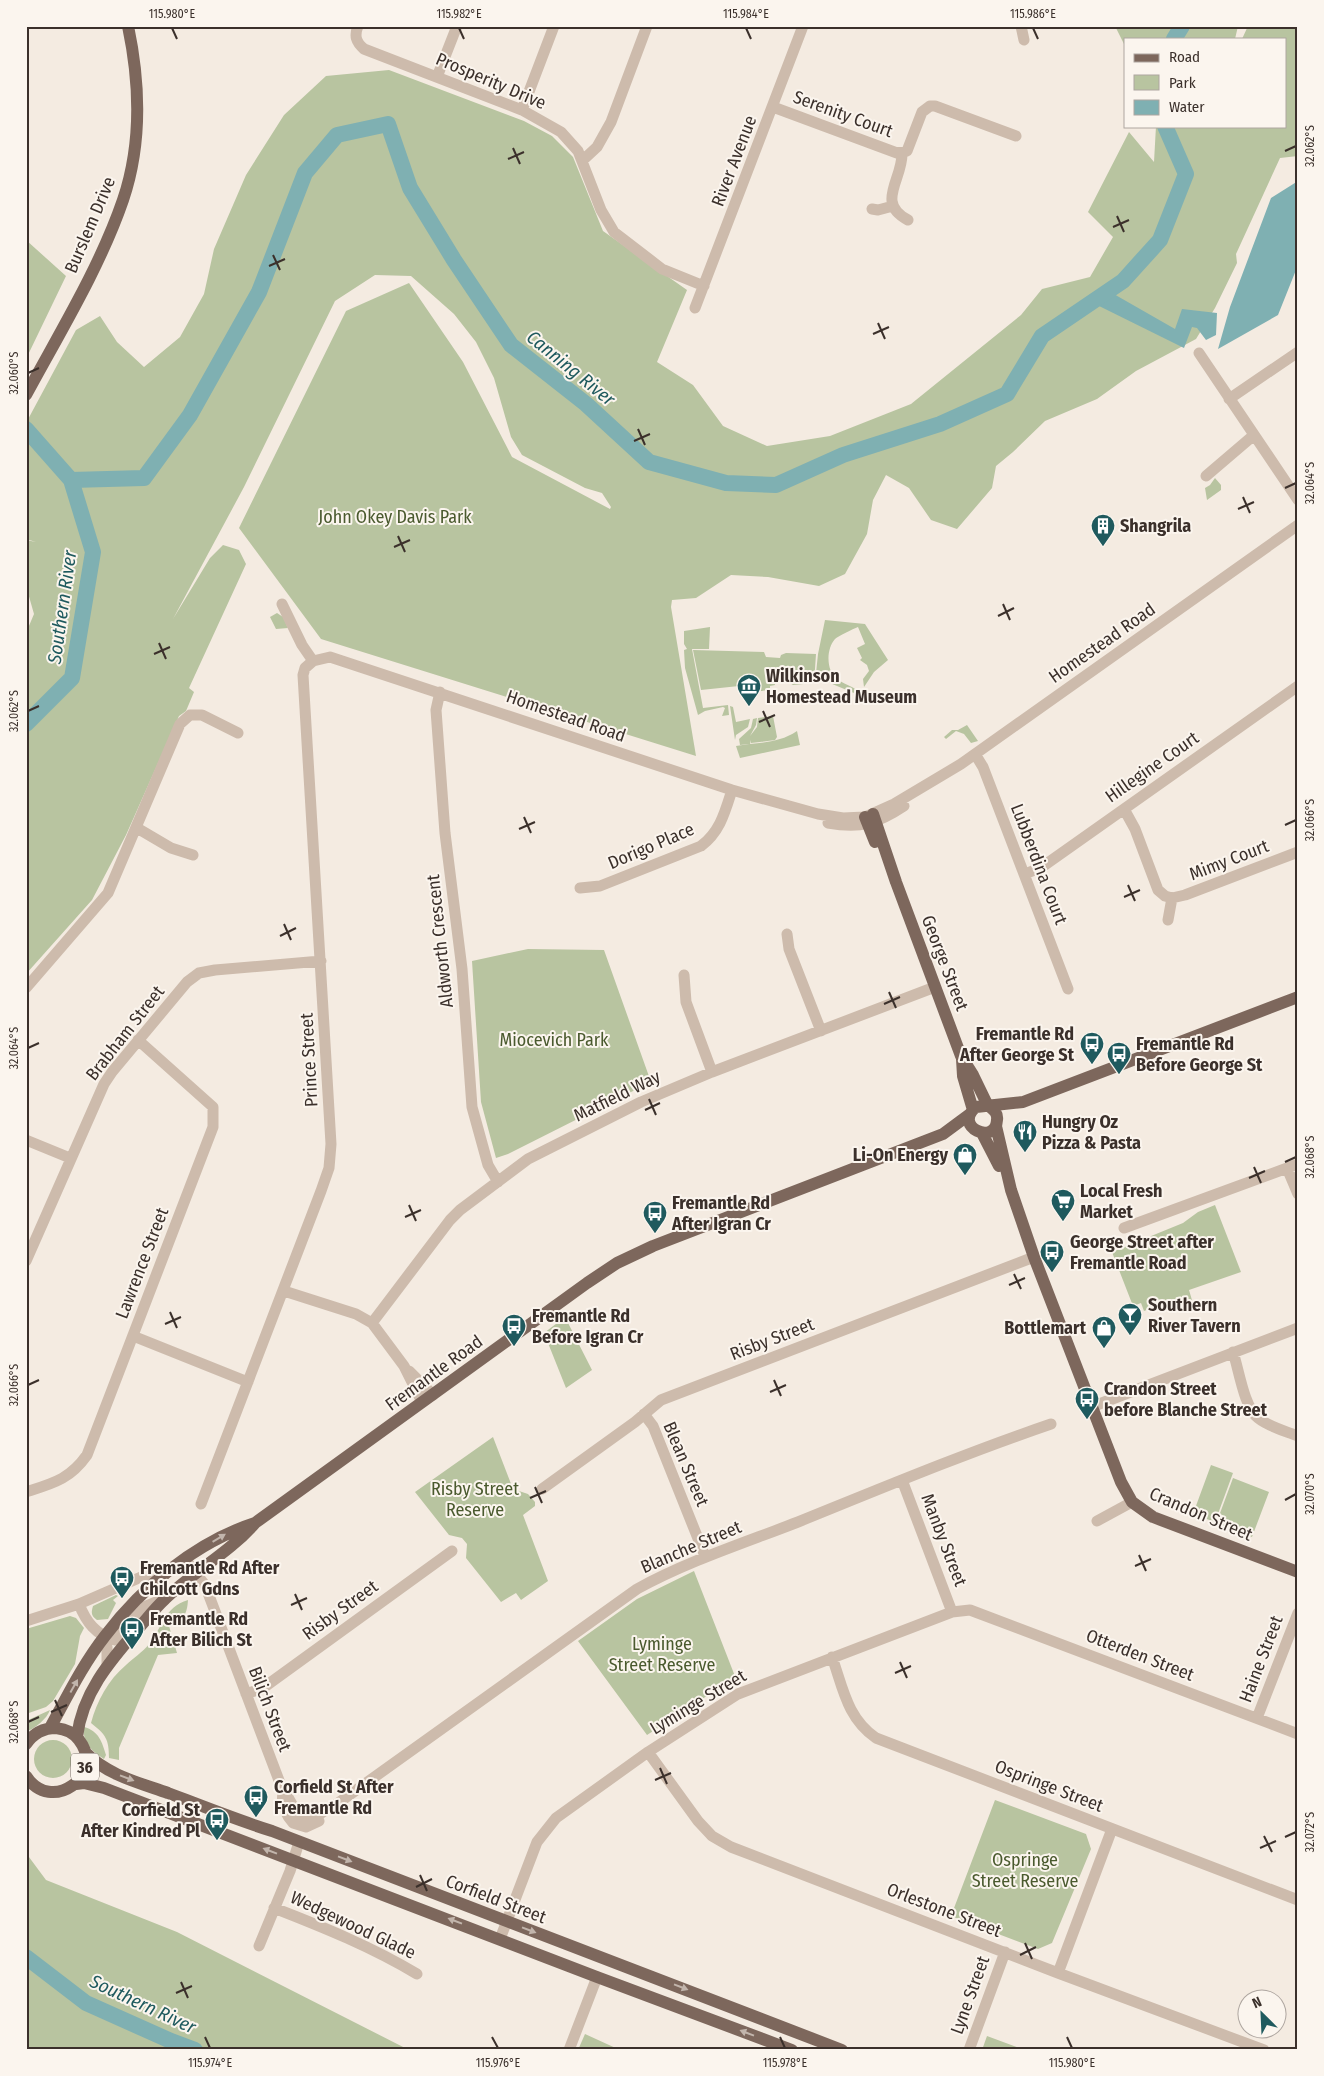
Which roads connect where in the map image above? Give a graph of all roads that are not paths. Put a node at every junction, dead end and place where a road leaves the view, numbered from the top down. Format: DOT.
graph roads {
  1 [pos="128,26"];
  2 [pos="358,26"];
  3 [pos="457,26"];
  4 [pos="554,26"];
  5 [pos="647,26"];
  6 [pos="803,26"];
  7 [pos="1021,26"];
  8 [pos="1024,40"];
  9 [pos="437,77"];
  10 [pos="773,107"];
  11 [pos="522,110"];
  12 [pos="1016,136"];
  13 [pos="902,153"];
  14 [pos="581,155"];
  15 [pos="893,206"];
  16 [pos="872,209"];
  17 [pos="908,220"];
  18 [pos="704,286"];
  19 [pos="695,308"];
  20 [pos="1199,353"];
  21 [pos="1296,356"];
  22 [pos="26,395"];
  23 [pos="1228,399"];
  24 [pos="1254,435"];
  25 [pos="1206,476"];
  26 [pos="1298,500"];
  27 [pos="1298,526"];
  28 [pos="282,604"];
  29 [pos="313,661"];
  30 [pos="1298,686"];
  31 [pos="440,692"];
  32 [pos="238,733"];
  33 [pos="975,754"];
  34 [pos="732,790"];
  35 [pos="1124,809"];
  36 [pos="870,820"];
  37 [pos="137,828"];
  38 [pos="1298,852"];
  39 [pos="192,855"];
  40 [pos="1025,874"];
  41 [pos="580,888"];
  42 [pos="1172,898"];
  43 [pos="1168,920"];
  44 [pos="788,934"];
  45 [pos="321,961"];
  46 [pos="684,975"];
  47 [pos="935,987"];
  48 [pos="26,988"];
  49 [pos="1068,989"];
  50 [pos="1298,997"];
  51 [pos="821,1031"];
  52 [pos="138,1040"];
  53 [pos="961,1056"];
  54 [pos="712,1072"];
  55 [pos="1023,1102"];
  56 [pos="989,1106"];
  57 [pos="971,1112"];
  58 [pos="997,1123"];
  59 [pos="979,1132"];
  60 [pos="943,1134"];
  61 [pos="26,1140"];
  62 [pos="70,1158"];
  63 [pos="1293,1166"];
  64 [pos="498,1182"];
  65 [pos="1011,1190"];
  66 [pos="1298,1194"];
  67 [pos="1124,1228"];
  68 [pos="1034,1257"];
  69 [pos="26,1260"];
  70 [pos="284,1291"];
  71 [pos="372,1322"];
  72 [pos="1298,1328"];
  73 [pos="133,1336"];
  74 [pos="1233,1352"];
  75 [pos="404,1366"];
  76 [pos="248,1382"];
  77 [pos="433,1395"];
  78 [pos="422,1402"];
  79 [pos="1094,1406"];
  80 [pos="644,1414"];
  81 [pos="1051,1424"];
  82 [pos="1298,1436"];
  83 [pos="902,1480"];
  84 [pos="542,1489"];
  85 [pos="26,1492"];
  86 [pos="1132,1502"];
  87 [pos="201,1504"];
  88 [pos="1097,1521"];
  89 [pos="255,1523"];
  90 [pos="452,1551"];
  91 [pos="706,1556"];
  92 [pos="185,1559"];
  93 [pos="1298,1572"];
  94 [pos="197,1573"];
  95 [pos="148,1574"];
  96 [pos="165,1599"];
  97 [pos="79,1604"];
  98 [pos="970,1610"];
  99 [pos="952,1612"];
  100 [pos="1298,1613"];
  101 [pos="26,1621"];
  102 [pos="104,1637"];
  103 [pos="832,1657"];
  104 [pos="107,1664"];
  105 [pos="246,1694"];
  106 [pos="1257,1718"];
  107 [pos="50,1728"];
  108 [pos="1298,1734"];
  109 [pos="77,1737"];
  110 [pos="27,1741"];
  111 [pos="648,1752"];
  112 [pos="86,1753"];
  113 [pos="26,1776"];
  114 [pos="76,1784"];
  115 [pos="283,1791"];
  116 [pos="1112,1829"];
  117 [pos="299,1842"];
  118 [pos="292,1860"];
  119 [pos="1298,1900"];
  120 [pos="274,1908"];
  121 [pos="508,1922"];
  122 [pos="500,1939"];
  123 [pos="259,1946"];
  124 [pos="1005,1952"];
  125 [pos="1058,1973"];
  126 [pos="417,1974"];
  127 [pos="596,1977"];
  128 [pos="569,2050"];
  129 [pos="792,2050"];
  130 [pos="842,2050"];
  131 [pos="969,2050"];
  132 [pos="1264,2050"];
  1 -- 22 [label="main road, Burslem Drive"];
  2 -- 9 [label="street, Prosperity Drive"];
  3 -- 9 [label="street"];
  4 -- 11 [label="street"];
  5 -- 14 [label="street"];
  6 -- 10 [label="street, River Avenue"];
  7 -- 8 [label="street"];
  9 -- 11 [label="street, Prosperity Drive"];
  10 -- 13 [label="street, Serenity Court"];
  10 -- 18 [label="street, River Avenue"];
  11 -- 14 [label="street, Prosperity Drive"];
  12 -- 13 [label="street, Serenity Court"];
  13 -- 15 [label="street"];
  14 -- 18 [label="street, Prosperity Drive"];
  15 -- 16 [label="street"];
  15 -- 17 [label="street"];
  18 -- 19 [label="street, River Avenue"];
  20 -- 23 [label="street"];
  21 -- 23 [label="street"];
  23 -- 24 [label="street"];
  24 -- 25 [label="street"];
  24 -- 26 [label="street"];
  27 -- 33 [label="street, Homestead Road"];
  28 -- 29 [label="street"];
  29 -- 31 [label="street, Homestead Road"];
  29 -- 45 [label="street, Prince Street"];
  30 -- 35 [label="street, Hillegine Court"];
  31 -- 34 [label="street, Homestead Road"];
  31 -- 64 [label="street, Aldworth Crescent"];
  32 -- 37 [label="street"];
  33 -- 36 [label="street, Homestead Road"];
  33 -- 40 [label="street, Lubberdina Court"];
  34 -- 36 [label="street, Homestead Road"];
  34 -- 41 [label="street, Dorigo Place"];
  35 -- 40 [label="street, Hillegine Court"];
  35 -- 42 [label="street, Mimy Court"];
  36 -- 47 [label="main road, George Street"];
  37 -- 39 [label="street"];
  37 -- 48 [label="street"];
  38 -- 42 [label="street, Mimy Court"];
  40 -- 49 [label="street, Lubberdina Court"];
  42 -- 43 [label="street, Mimy Court"];
  44 -- 51 [label="street"];
  45 -- 52 [label="street, Brabham Street"];
  45 -- 70 [label="street, Prince Street"];
  46 -- 54 [label="street"];
  47 -- 51 [label="street, Matfield Way"];
  47 -- 53 [label="main road, George Street"];
  50 -- 55 [label="main road"];
  51 -- 54 [label="street, Matfield Way"];
  52 -- 62 [label="street, Brabham Street"];
  52 -- 73 [label="street, Lawrence Street"];
  53 -- 56 [label="main road, George Street"];
  53 -- 57 [label="main road, George Street"];
  54 -- 64 [label="street, Matfield Way"];
  55 -- 56 [label="main road"];
  55 -- 58 [label="main road"];
  56 -- 57 [label="main road"];
  56 -- 58 [label="main road"];
  57 -- 59 [label="main road"];
  57 -- 60 [label="main road, Fremantle Road / 36"];
  58 -- 59 [label="main road"];
  58 -- 65 [label="main road"];
  59 -- 60 [label="main road, Fremantle Road / 36"];
  59 -- 65 [label="main road"];
  60 -- 77 [label="main road, Fremantle Road / 36"];
  61 -- 62 [label="street"];
  62 -- 69 [label="street, Brabham Street"];
  63 -- 66 [label="street"];
  63 -- 67 [label="street"];
  64 -- 71 [label="street, Matfield Way"];
  65 -- 68 [label="main road"];
  68 -- 79 [label="main road"];
  68 -- 80 [label="street, Risby Street"];
  70 -- 71 [label="street"];
  70 -- 76 [label="street, Prince Street"];
  71 -- 75 [label="street"];
  72 -- 74 [label="street"];
  73 -- 76 [label="street"];
  73 -- 85 [label="street, Lawrence Street"];
  74 -- 79 [label="street"];
  74 -- 82 [label="street"];
  75 -- 77 [label="street"];
  75 -- 78 [label="street"];
  76 -- 87 [label="street, Prince Street"];
  77 -- 78 [label="main road, Fremantle Road / 36"];
  78 -- 89 [label="main road, Fremantle Road / 36"];
  79 -- 86 [label="main road, Crandon Street"];
  80 -- 84 [label="street, Risby Street"];
  80 -- 91 [label="street, Blean Street"];
  81 -- 83 [label="street, Blanche Street"];
  83 -- 91 [label="street, Blanche Street"];
  83 -- 99 [label="street, Manby Street"];
  86 -- 88 [label="street"];
  86 -- 93 [label="main road, Crandon Street"];
  92 -- 89 [label="main road, Fremantle Road / 36, one-way"];
  89 -- 94 [label="main road, Fremantle Road / 36"];
  90 -- 105 [label="street, Risby Street"];
  91 -- 115 [label="street, Blanche Street"];
  92 -- 94 [label="street, Bilich Street"];
  92 -- 102 [label="main road, Fremantle Road / 36"];
  94 -- 96 [label="main road, Fremantle Road / 36"];
  94 -- 105 [label="street, Bilich Street"];
  95 -- 97 [label="street"];
  96 -- 102 [label="street"];
  96 -- 104 [label="main road, Fremantle Road / 36"];
  97 -- 101 [label="street"];
  97 -- 102 [label="street"];
  98 -- 99 [label="street, Lyminge Street"];
  98 -- 106 [label="street, Otterden Street"];
  99 -- 103 [label="street, Lyminge Street"];
  100 -- 106 [label="street, Haine Street"];
  102 -- 104 [label="street"];
  107 -- 102 [label="main road, Fremantle Road / 36, one-way"];
  103 -- 111 [label="street, Lyminge Street"];
  103 -- 116 [label="street, Ospringe Street"];
  104 -- 109 [label="main road, Fremantle Road / 36"];
  105 -- 115 [label="street, Bilich Street"];
  106 -- 108 [label="street, Otterden Street"];
  107 -- 109 [label="main road, 36"];
  107 -- 110 [label="main road"];
  109 -- 112 [label="main road, 36"];
  111 -- 121 [label="street, Lyminge Street"];
  111 -- 124 [label="street, Orlestone Street"];
  112 -- 114 [label="main road, 36"];
  112 -- 117 [label="main road, Corfield Street, one-way"];
  113 -- 114 [label="main road, 36"];
  118 -- 114 [label="main road, Corfield Street, one-way"];
  116 -- 119 [label="street, Ospringe Street"];
  116 -- 125 [label="street"];
  117 -- 118 [label="street"];
  117 -- 121 [label="main road, Corfield Street, one-way"];
  118 -- 120 [label="street"];
  122 -- 118 [label="main road, Corfield Street, one-way"];
  120 -- 123 [label="street"];
  120 -- 126 [label="street, Wedgewood Glade"];
  121 -- 122 [label="street, Lyminge Street"];
  121 -- 130 [label="main road, Corfield Street, one-way"];
  122 -- 127 [label="main road, Corfield Street"];
  124 -- 125 [label="street, Orlestone Street"];
  124 -- 131 [label="street, Lyne Street"];
  125 -- 132 [label="street, Orlestone Street"];
  127 -- 128 [label="street"];
  129 -- 127 [label="main road, Corfield Street, one-way"];
}
